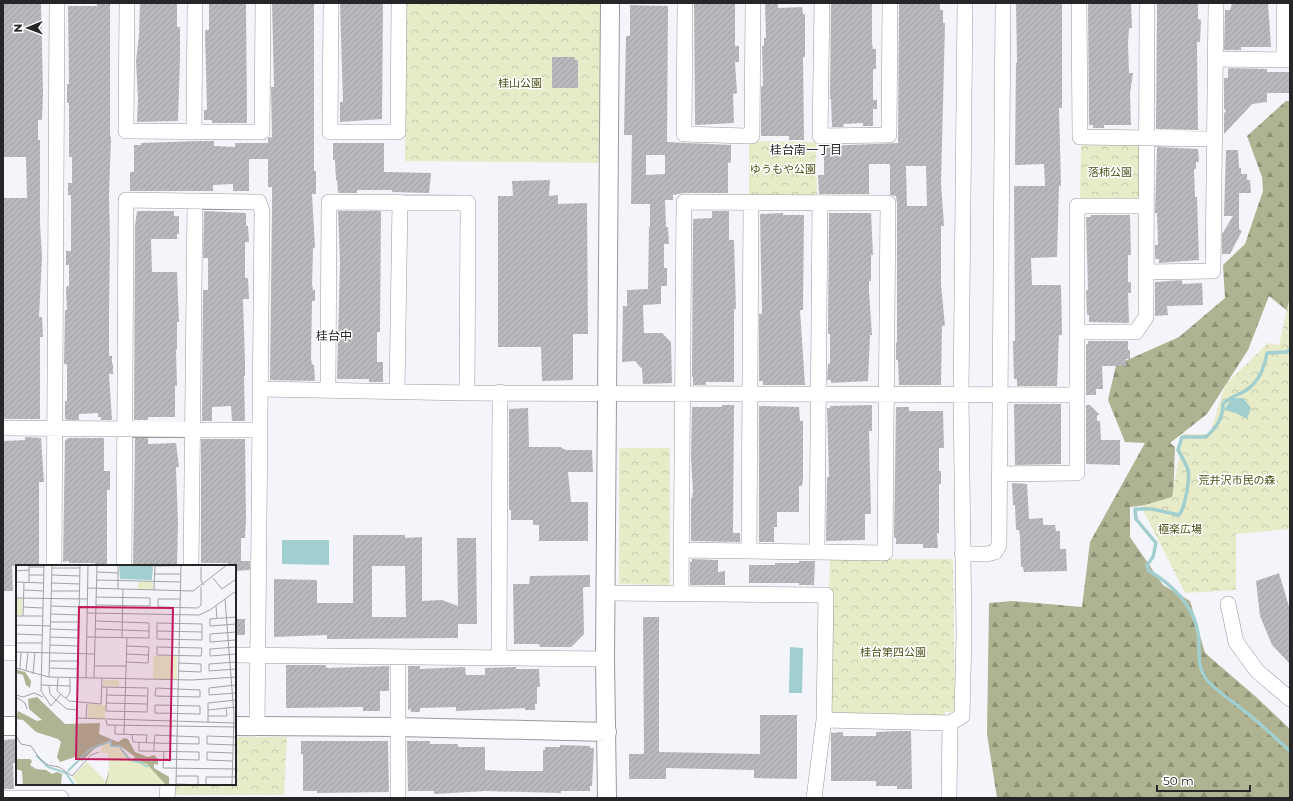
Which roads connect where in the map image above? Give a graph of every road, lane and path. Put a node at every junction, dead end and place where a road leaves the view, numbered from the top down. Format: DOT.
graph roads {
  1 [pos="57,3"];
  2 [pos="127,3"];
  3 [pos="195,3"];
  4 [pos="263,3"];
  5 [pos="330,3"];
  6 [pos="399,3"];
  7 [pos="610,3"];
  8 [pos="685,3"];
  9 [pos="753,3"];
  10 [pos="822,3"];
  11 [pos="890,3"];
  12 [pos="965,3"];
  13 [pos="1003,3"];
  14 [pos="1079,3"];
  15 [pos="1147,3"];
  16 [pos="1216,3"];
  17 [pos="1284,3"];
  18 [pos="1215,59"];
  19 [pos="1287,60"];
  20 [pos="194,131"];
  21 [pos="1146,137"];
  22 [pos="1214,139"];
  23 [pos="194,201"];
  24 [pos="400,202"];
  25 [pos="751,204"];
  26 [pos="820,204"];
  27 [pos="1146,206"];
  28 [pos="1146,272"];
  29 [pos="1076,332"];
  30 [pos="261,389"];
  31 [pos="328,390"];
  32 [pos="397,391"];
  33 [pos="500,392"];
  34 [pos="608,392"];
  35 [pos="467,393"];
  36 [pos="681,393"];
  37 [pos="750,395"];
  38 [pos="819,395"];
  39 [pos="888,395"];
  40 [pos="961,395"];
  41 [pos="1001,395"];
  42 [pos="1076,395"];
  43 [pos="3,428"];
  44 [pos="55,428"];
  45 [pos="124,429"];
  46 [pos="192,430"];
  47 [pos="260,430"];
  48 [pos="1000,474"];
  49 [pos="682,550"];
  50 [pos="749,551"];
  51 [pos="817,552"];
  52 [pos="962,554"];
  53 [pos="54,565"];
  54 [pos="124,565"];
  55 [pos="191,565"];
  56 [pos="606,593"];
  57 [pos="681,593"];
  58 [pos="1228,604"];
  59 [pos="3,653"];
  60 [pos="16,653"];
  61 [pos="236,655"];
  62 [pos="258,655"];
  63 [pos="398,657"];
  64 [pos="499,658"];
  65 [pos="605,659"];
  66 [pos="1290,700"];
  67 [pos="824,720"];
  68 [pos="950,723"];
  69 [pos="3,726"];
  70 [pos="16,726"];
  71 [pos="236,726"];
  72 [pos="257,727"];
  73 [pos="399,727"];
  74 [pos="607,732"];
  75 [pos="168,785"];
  76 [pos="4,798"];
  77 [pos="61,798"];
  78 [pos="167,798"];
  79 [pos="398,798"];
  80 [pos="607,798"];
  81 [pos="814,798"];
  82 [pos="949,798"];
  1 -- 44 [label="street"];
  2 -- 20 [label="street"];
  3 -- 20 [label="street"];
  4 -- 20 [label="street"];
  5 -- 6 [label="street"];
  7 -- 34 [label="street"];
  8 -- 9 [label="street"];
  10 -- 11 [label="street"];
  12 -- 40 [label="street"];
  13 -- 41 [label="street"];
  14 -- 21 [label="street"];
  15 -- 21 [label="street"];
  16 -- 18 [label="street"];
  17 -- 19 [label="street"];
  18 -- 19 [label="street"];
  18 -- 22 [label="street"];
  21 -- 22 [label="street"];
  21 -- 27 [label="street"];
  22 -- 28 [label="street"];
  23 -- 30 [label="street"];
  23 -- 45 [label="street"];
  23 -- 46 [label="street"];
  24 -- 31 [label="street"];
  24 -- 32 [label="street"];
  24 -- 35 [label="street"];
  25 -- 26 [label="street"];
  25 -- 36 [label="street"];
  25 -- 37 [label="street"];
  26 -- 38 [label="street"];
  26 -- 39 [label="street"];
  27 -- 28 [label="street"];
  27 -- 29 [label="street"];
  28 -- 29 [label="street"];
  29 -- 42 [label="street"];
  30 -- 31 [label="street"];
  30 -- 47 [label="street"];
  31 -- 32 [label="street"];
  32 -- 35 [label="street"];
  33 -- 34 [label="street"];
  33 -- 35 [label="street"];
  33 -- 64 [label="street"];
  34 -- 36 [label="street"];
  34 -- 56 [label="street"];
  36 -- 37 [label="street"];
  36 -- 49 [label="street"];
  37 -- 38 [label="street"];
  37 -- 50 [label="street"];
  38 -- 39 [label="street"];
  38 -- 51 [label="street"];
  39 -- 40 [label="street"];
  39 -- 51 [label="street"];
  40 -- 41 [label="street"];
  40 -- 52 [label="street"];
  41 -- 42 [label="street"];
  41 -- 48 [label="street"];
  42 -- 48 [label="street"];
  43 -- 44 [label="street"];
  44 -- 45 [label="street"];
  44 -- 53 [label="street"];
  45 -- 46 [label="street"];
  45 -- 54 [label="street"];
  46 -- 47 [label="street"];
  46 -- 55 [label="street"];
  47 -- 62 [label="street"];
  48 -- 52 [label="street"];
  49 -- 50 [label="street"];
  49 -- 57 [label="street"];
  50 -- 51 [label="street"];
  52 -- 68 [label="street"];
  56 -- 57 [label="street"];
  56 -- 65 [label="street"];
  57 -- 67 [label="street"];
  58 -- 66 [label="street"];
  59 -- 60 [label="street"];
  61 -- 62 [label="street"];
  62 -- 63 [label="street"];
  62 -- 72 [label="street"];
  63 -- 64 [label="street"];
  63 -- 73 [label="street"];
  64 -- 65 [label="street"];
  65 -- 74 [label="street"];
  67 -- 68 [label="street"];
  67 -- 81 [label="street"];
  68 -- 82 [label="street"];
  69 -- 70 [label="street"];
  71 -- 72 [label="street"];
  72 -- 73 [label="street"];
  73 -- 74 [label="street"];
  73 -- 79 [label="street"];
  74 -- 80 [label="street"];
  75 -- 78 [label="street"];
  76 -- 77 [label="street"];
}
